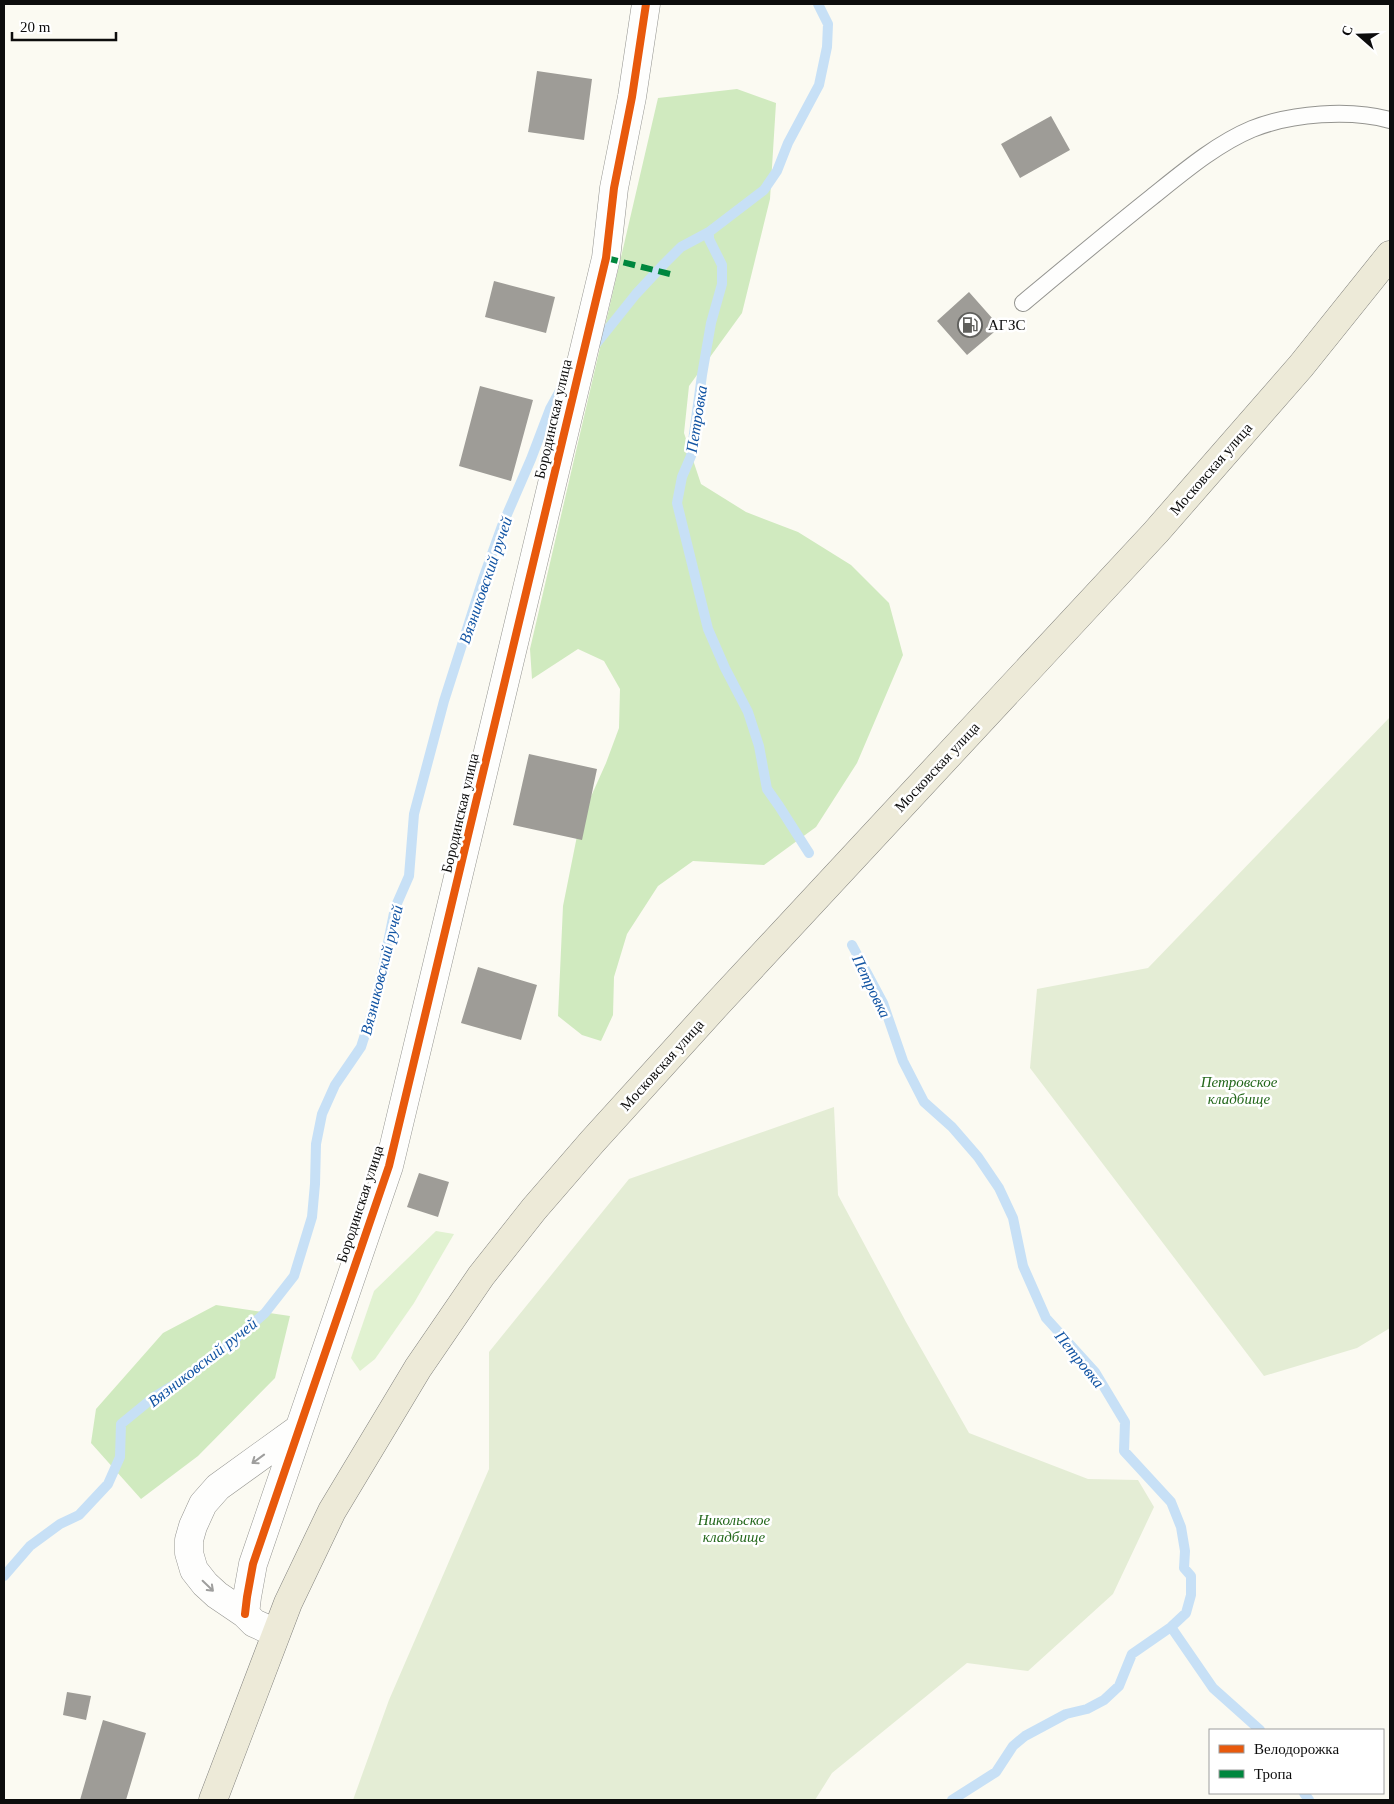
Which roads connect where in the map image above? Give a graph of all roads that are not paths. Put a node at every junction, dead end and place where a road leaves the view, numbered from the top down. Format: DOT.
graph roads {
  1 [pos="646,4"];
  2 [pos="1390,120"];
  3 [pos="1390,255"];
  4 [pos="1023,303"];
  5 [pos="297,1430"];
  6 [pos="246,1614"];
  7 [pos="276,1633"];
  8 [pos="213,1800"];
  1 -- 5 [label="street, Бородинская улица"];
  2 -- 4 [label="lane"];
  3 -- 7 [label="main road, Московская улица"];
  5 -- 6 [label="street, Бородинская улица"];
  5 -- 6 [label="street, one-way"];
  6 -- 7 [label="street"];
  7 -- 8 [label="main road, Московская улица"];
}
